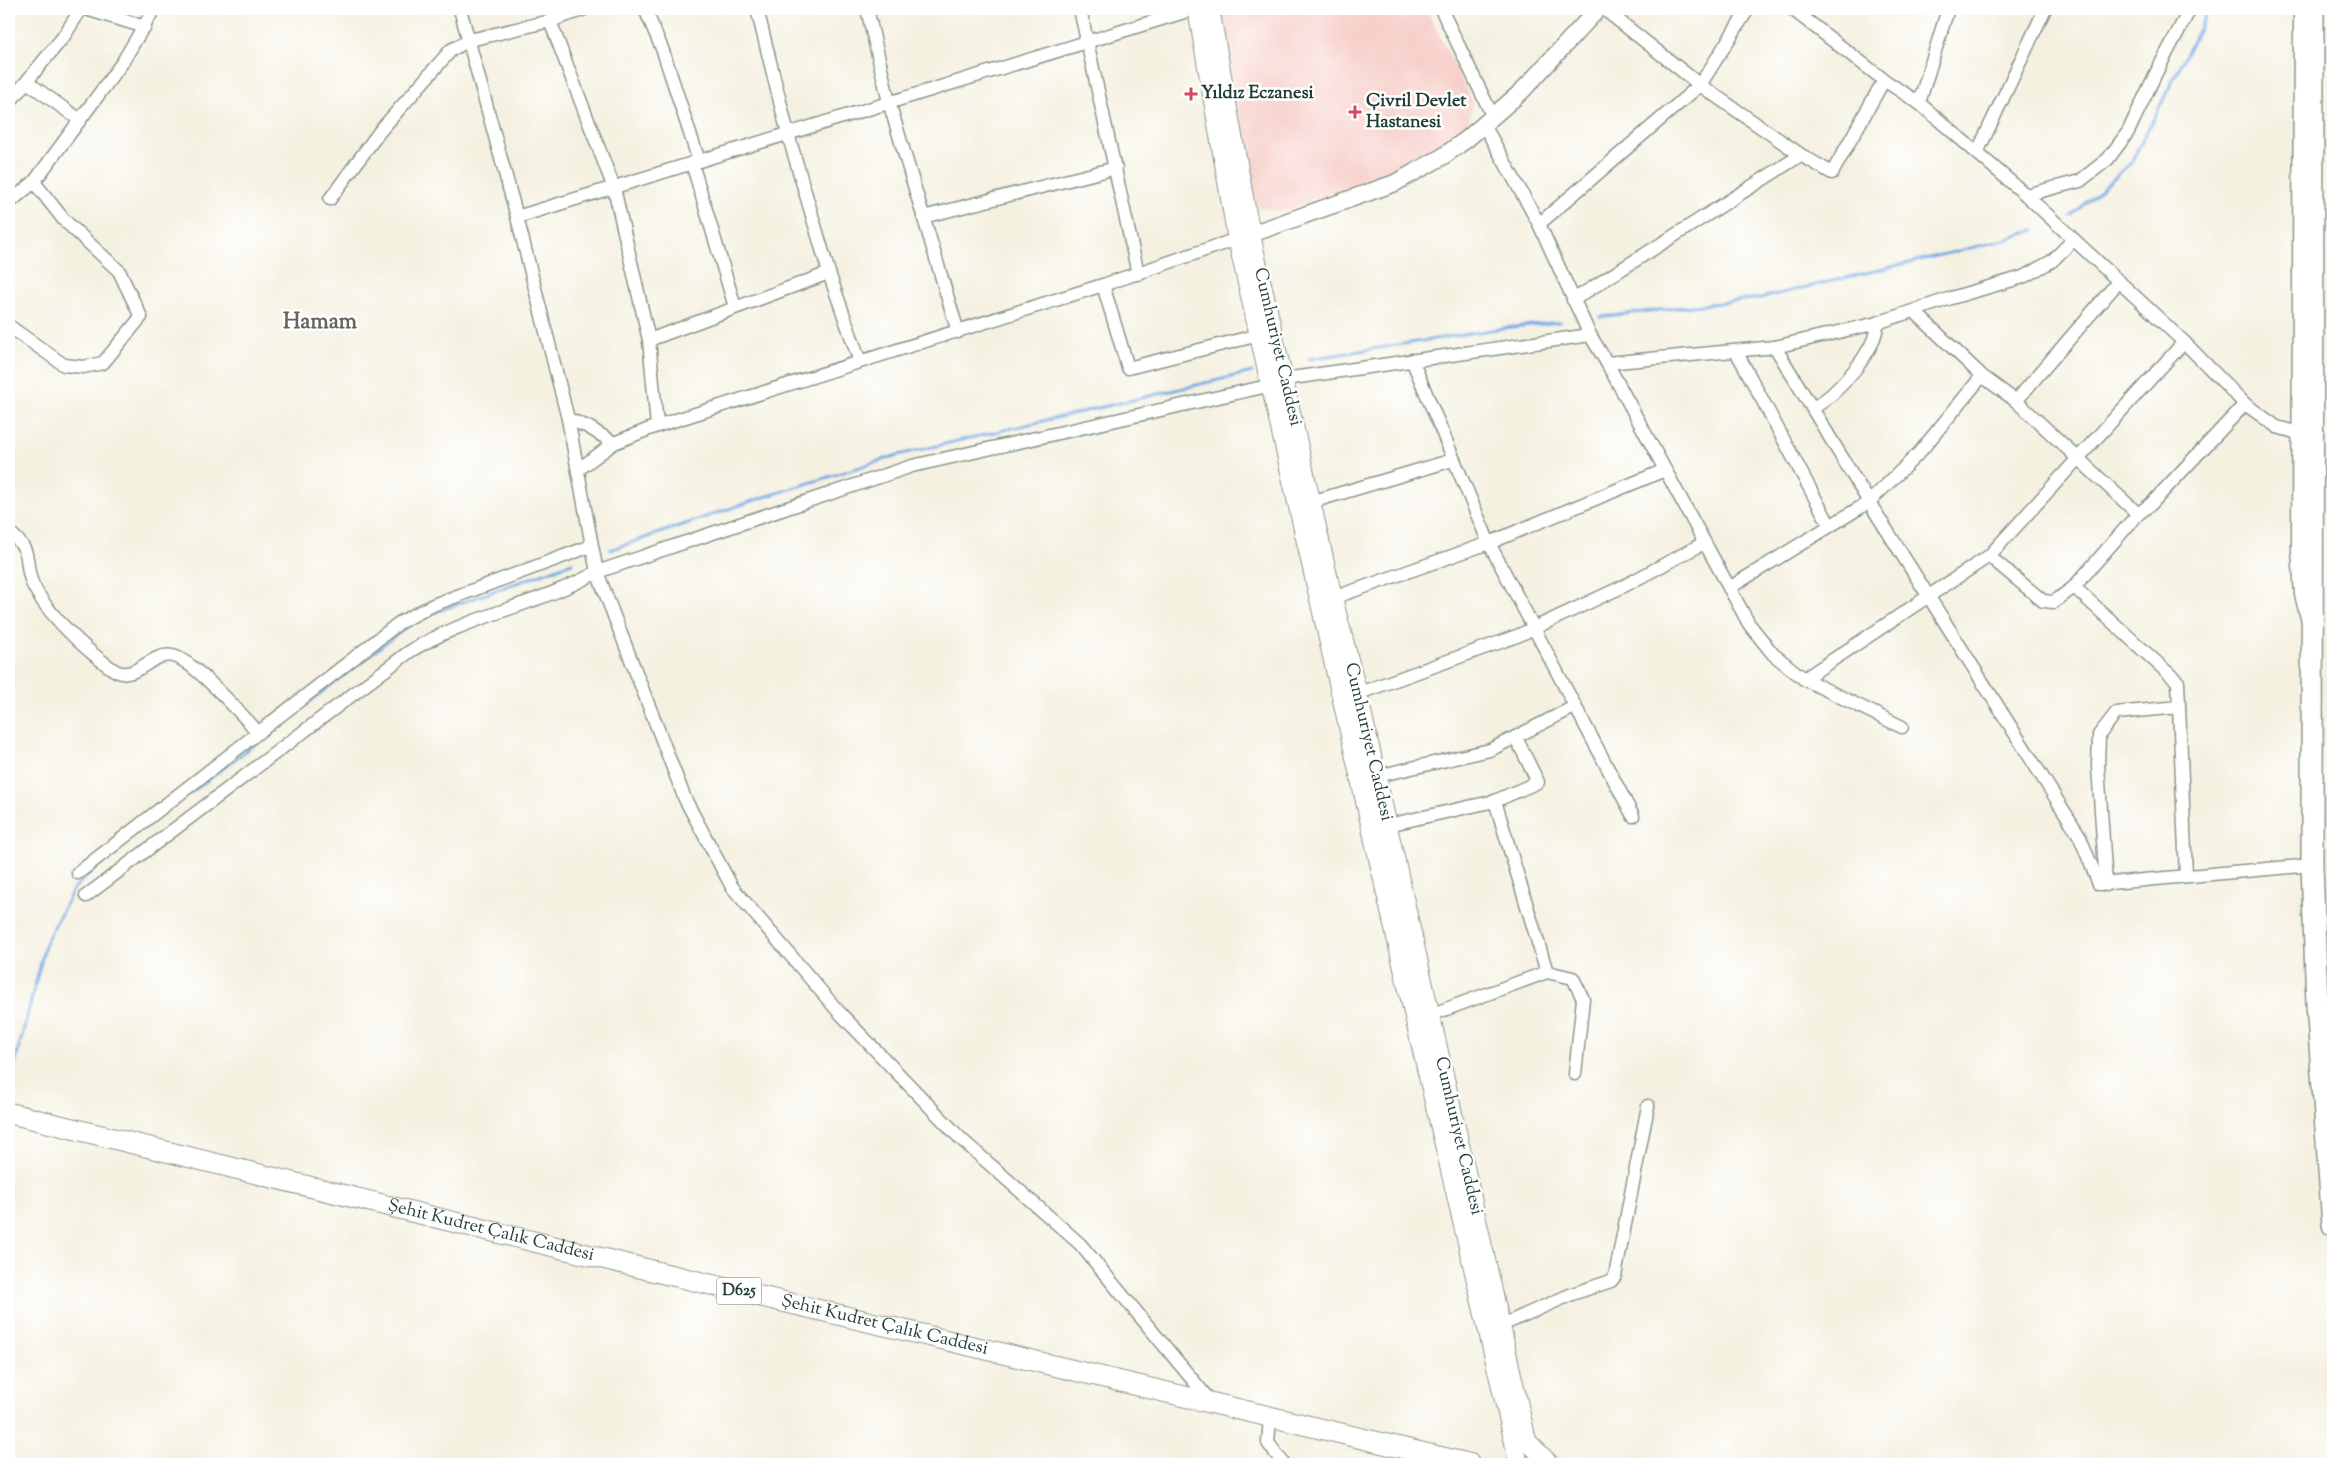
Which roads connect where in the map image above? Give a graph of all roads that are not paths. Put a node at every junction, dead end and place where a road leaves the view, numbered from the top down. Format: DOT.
graph roads {
  1 [pos="81,9"];
  2 [pos="86,9"];
  3 [pos="154,9"];
  4 [pos="460,9"];
  5 [pos="585,9"];
  6 [pos="645,9"];
  7 [pos="758,9"];
  8 [pos="867,9"];
  9 [pos="1080,9"];
  10 [pos="1195,9"];
  11 [pos="1210,9"];
  12 [pos="1441,9"];
  13 [pos="1598,9"];
  14 [pos="1604,9"];
  15 [pos="1748,9"];
  16 [pos="1792,9"];
  17 [pos="1948,9"];
  18 [pos="2045,9"];
  19 [pos="2190,9"];
  20 [pos="2300,9"];
  21 [pos="2313,9"];
  22 [pos="550,21"];
  23 [pos="145,27"];
  24 [pos="470,40"];
  25 [pos="1088,40"];
  26 [pos="1884,80"];
  27 [pos="26,82"];
  28 [pos="1700,85"];
  29 [pos="890,102"];
  30 [pos="1919,103"];
  31 [pos="9,104"];
  32 [pos="80,120"];
  33 [pos="1488,121"];
  34 [pos="788,134"];
  35 [pos="1976,153"];
  36 [pos="1801,155"];
  37 [pos="695,162"];
  38 [pos="1116,168"];
  39 [pos="34,182"];
  40 [pos="614,188"];
  41 [pos="2026,195"];
  42 [pos="330,199"];
  43 [pos="9,203"];
  44 [pos="517,217"];
  45 [pos="923,217"];
  46 [pos="1539,224"];
  47 [pos="1244,237"];
  48 [pos="2073,240"];
  49 [pos="829,273"];
  50 [pos="1138,274"];
  51 [pos="2119,281"];
  52 [pos="1104,286"];
  53 [pos="1574,300"];
  54 [pos="735,307"];
  55 [pos="1915,312"];
  56 [pos="1877,323"];
  57 [pos="9,326"];
  58 [pos="958,332"];
  59 [pos="1259,335"];
  60 [pos="1590,335"];
  61 [pos="649,340"];
  62 [pos="2184,342"];
  63 [pos="1775,347"];
  64 [pos="1736,351"];
  65 [pos="1412,360"];
  66 [pos="860,362"];
  67 [pos="1607,363"];
  68 [pos="1982,376"];
  69 [pos="1278,382"];
  70 [pos="2016,401"];
  71 [pos="2245,404"];
  72 [pos="1812,408"];
  73 [pos="568,419"];
  74 [pos="657,426"];
  75 [pos="2298,433"];
  76 [pos="614,443"];
  77 [pos="2079,459"];
  78 [pos="1453,460"];
  79 [pos="578,469"];
  80 [pos="1666,470"];
  81 [pos="1311,502"];
  82 [pos="1869,502"];
  83 [pos="2138,514"];
  84 [pos="1829,524"];
  85 [pos="9,532"];
  86 [pos="1489,543"];
  87 [pos="1704,544"];
  88 [pos="590,546"];
  89 [pos="1989,556"];
  90 [pos="597,572"];
  91 [pos="2074,587"];
  92 [pos="1729,588"];
  93 [pos="1333,598"];
  94 [pos="1929,598"];
  95 [pos="1534,627"];
  96 [pos="2312,629"];
  97 [pos="1804,679"];
  98 [pos="1350,696"];
  99 [pos="1574,707"];
  100 [pos="2179,707"];
  101 [pos="1902,727"];
  102 [pos="257,732"];
  103 [pos="1516,738"];
  104 [pos="1376,776"];
  105 [pos="1495,801"];
  106 [pos="1633,816"];
  107 [pos="1388,825"];
  108 [pos="2312,865"];
  109 [pos="78,873"];
  110 [pos="2186,876"];
  111 [pos="2106,885"];
  112 [pos="86,896"];
  113 [pos="1547,972"];
  114 [pos="1430,1014"];
  115 [pos="1575,1074"];
  116 [pos="1648,1106"];
  117 [pos="9,1113"];
  118 [pos="2333,1225"];
  119 [pos="1502,1325"];
  120 [pos="1213,1404"];
  121 [pos="1270,1418"];
  122 [pos="1284,1464"];
  123 [pos="1470,1464"];
  124 [pos="1519,1464"];
  125 [pos="1550,1464"];
  1 -- 27 [label="street"];
  2 -- 23 [label="street"];
  3 -- 23 [label="street"];
  4 -- 24 [label="street"];
  5 -- 22 [label="street"];
  6 -- 37 [label="street"];
  7 -- 34 [label="street"];
  8 -- 29 [label="street"];
  9 -- 25 [label="street"];
  10 -- 25 [label="street"];
  10 -- 47 [label="main road, Cumhuriyet Caddesi"];
  11 -- 47 [label="main road, Cumhuriyet Caddesi"];
  12 -- 33 [label="street"];
  13 -- 33 [label="street"];
  14 -- 28 [label="street"];
  15 -- 28 [label="street"];
  16 -- 26 [label="street"];
  17 -- 30 [label="street"];
  18 -- 35 [label="street"];
  19 -- 41 [label="street"];
  20 -- 75 [label="street"];
  21 -- 96 [label="highway"];
  22 -- 24 [label="street"];
  22 -- 40 [label="street"];
  23 -- 32 [label="street"];
  24 -- 42 [label="street"];
  24 -- 44 [label="street"];
  25 -- 29 [label="street"];
  25 -- 38 [label="street"];
  26 -- 30 [label="street"];
  26 -- 36 [label="street"];
  27 -- 31 [label="street"];
  27 -- 32 [label="street"];
  28 -- 36 [label="street"];
  28 -- 46 [label="street"];
  29 -- 34 [label="street"];
  29 -- 45 [label="street"];
  30 -- 35 [label="street"];
  32 -- 39 [label="street"];
  33 -- 46 [label="street"];
  33 -- 47 [label="street"];
  34 -- 37 [label="street"];
  34 -- 49 [label="street"];
  35 -- 41 [label="street"];
  36 -- 53 [label="street"];
  37 -- 40 [label="street"];
  37 -- 54 [label="street"];
  38 -- 45 [label="street"];
  38 -- 50 [label="street"];
  39 -- 43 [label="street"];
  39 -- 57 [label="street"];
  40 -- 44 [label="street"];
  40 -- 61 [label="street"];
  41 -- 48 [label="street"];
  44 -- 73 [label="street"];
  45 -- 58 [label="street"];
  46 -- 53 [label="street"];
  47 -- 50 [label="street"];
  47 -- 59 [label="main road, Cumhuriyet Caddesi"];
  47 -- 69 [label="main road, Cumhuriyet Caddesi"];
  48 -- 51 [label="street"];
  48 -- 55 [label="street"];
  49 -- 54 [label="street"];
  49 -- 66 [label="street"];
  50 -- 52 [label="street"];
  51 -- 62 [label="street"];
  51 -- 70 [label="street"];
  52 -- 58 [label="street"];
  52 -- 59 [label="street"];
  53 -- 60 [label="street"];
  54 -- 61 [label="street"];
  55 -- 56 [label="street"];
  55 -- 68 [label="street"];
  56 -- 63 [label="street"];
  56 -- 72 [label="street"];
  58 -- 66 [label="street"];
  59 -- 69 [label="main road, Cumhuriyet Caddesi"];
  60 -- 65 [label="street"];
  60 -- 67 [label="street"];
  61 -- 74 [label="street"];
  62 -- 71 [label="street"];
  62 -- 77 [label="street"];
  63 -- 64 [label="street"];
  63 -- 72 [label="street"];
  64 -- 67 [label="street"];
  64 -- 84 [label="street"];
  65 -- 69 [label="street"];
  65 -- 78 [label="street"];
  66 -- 74 [label="street"];
  67 -- 80 [label="street"];
  68 -- 70 [label="street"];
  68 -- 82 [label="street"];
  69 -- 81 [label="main road, Cumhuriyet Caddesi"];
  69 -- 90 [label="street"];
  69 -- 98 [label="main road, Cumhuriyet Caddesi"];
  70 -- 77 [label="street"];
  71 -- 75 [label="street"];
  71 -- 83 [label="street"];
  72 -- 82 [label="street"];
  73 -- 76 [label="street"];
  73 -- 79 [label="street"];
  74 -- 76 [label="street"];
  75 -- 96 [label="street"];
  76 -- 79 [label="street"];
  77 -- 83 [label="street"];
  77 -- 89 [label="street"];
  78 -- 81 [label="street"];
  78 -- 86 [label="street"];
  79 -- 88 [label="street"];
  80 -- 86 [label="street"];
  80 -- 87 [label="street"];
  81 -- 93 [label="main road, Cumhuriyet Caddesi"];
  82 -- 84 [label="street"];
  82 -- 94 [label="street"];
  83 -- 91 [label="street"];
  84 -- 92 [label="street"];
  85 -- 102 [label="street"];
  86 -- 93 [label="street"];
  86 -- 95 [label="street"];
  87 -- 92 [label="street"];
  87 -- 95 [label="street"];
  88 -- 90 [label="street"];
  88 -- 102 [label="street"];
  89 -- 91 [label="street"];
  89 -- 94 [label="street"];
  90 -- 112 [label="street"];
  90 -- 120 [label="street"];
  91 -- 100 [label="street"];
  92 -- 97 [label="street"];
  93 -- 98 [label="main road, Cumhuriyet Caddesi"];
  94 -- 97 [label="street"];
  94 -- 111 [label="street"];
  95 -- 98 [label="street"];
  95 -- 99 [label="street"];
  96 -- 108 [label="highway"];
  97 -- 101 [label="street"];
  98 -- 104 [label="main road, Cumhuriyet Caddesi"];
  98 -- 124 [label="main road, Cumhuriyet Caddesi"];
  99 -- 103 [label="street"];
  99 -- 106 [label="street"];
  100 -- 110 [label="street"];
  100 -- 111 [label="street"];
  102 -- 109 [label="street"];
  103 -- 104 [label="street"];
  103 -- 105 [label="street"];
  104 -- 107 [label="main road, Cumhuriyet Caddesi"];
  105 -- 107 [label="street"];
  105 -- 113 [label="street"];
  107 -- 114 [label="main road, Cumhuriyet Caddesi"];
  108 -- 110 [label="street"];
  108 -- 118 [label="highway"];
  110 -- 111 [label="street"];
  113 -- 114 [label="street"];
  113 -- 115 [label="street"];
  114 -- 119 [label="main road, Cumhuriyet Caddesi"];
  116 -- 119 [label="street"];
  117 -- 120 [label="main road, Şehit Kudret Çalık Caddesi / D625"];
  119 -- 125 [label="main road, Cumhuriyet Caddesi"];
  120 -- 121 [label="main road, Şehit Kudret Çalık Caddesi / D625"];
  121 -- 122 [label="street"];
  121 -- 123 [label="main road, Şehit Kudret Çalık Caddesi / D625"];
}
